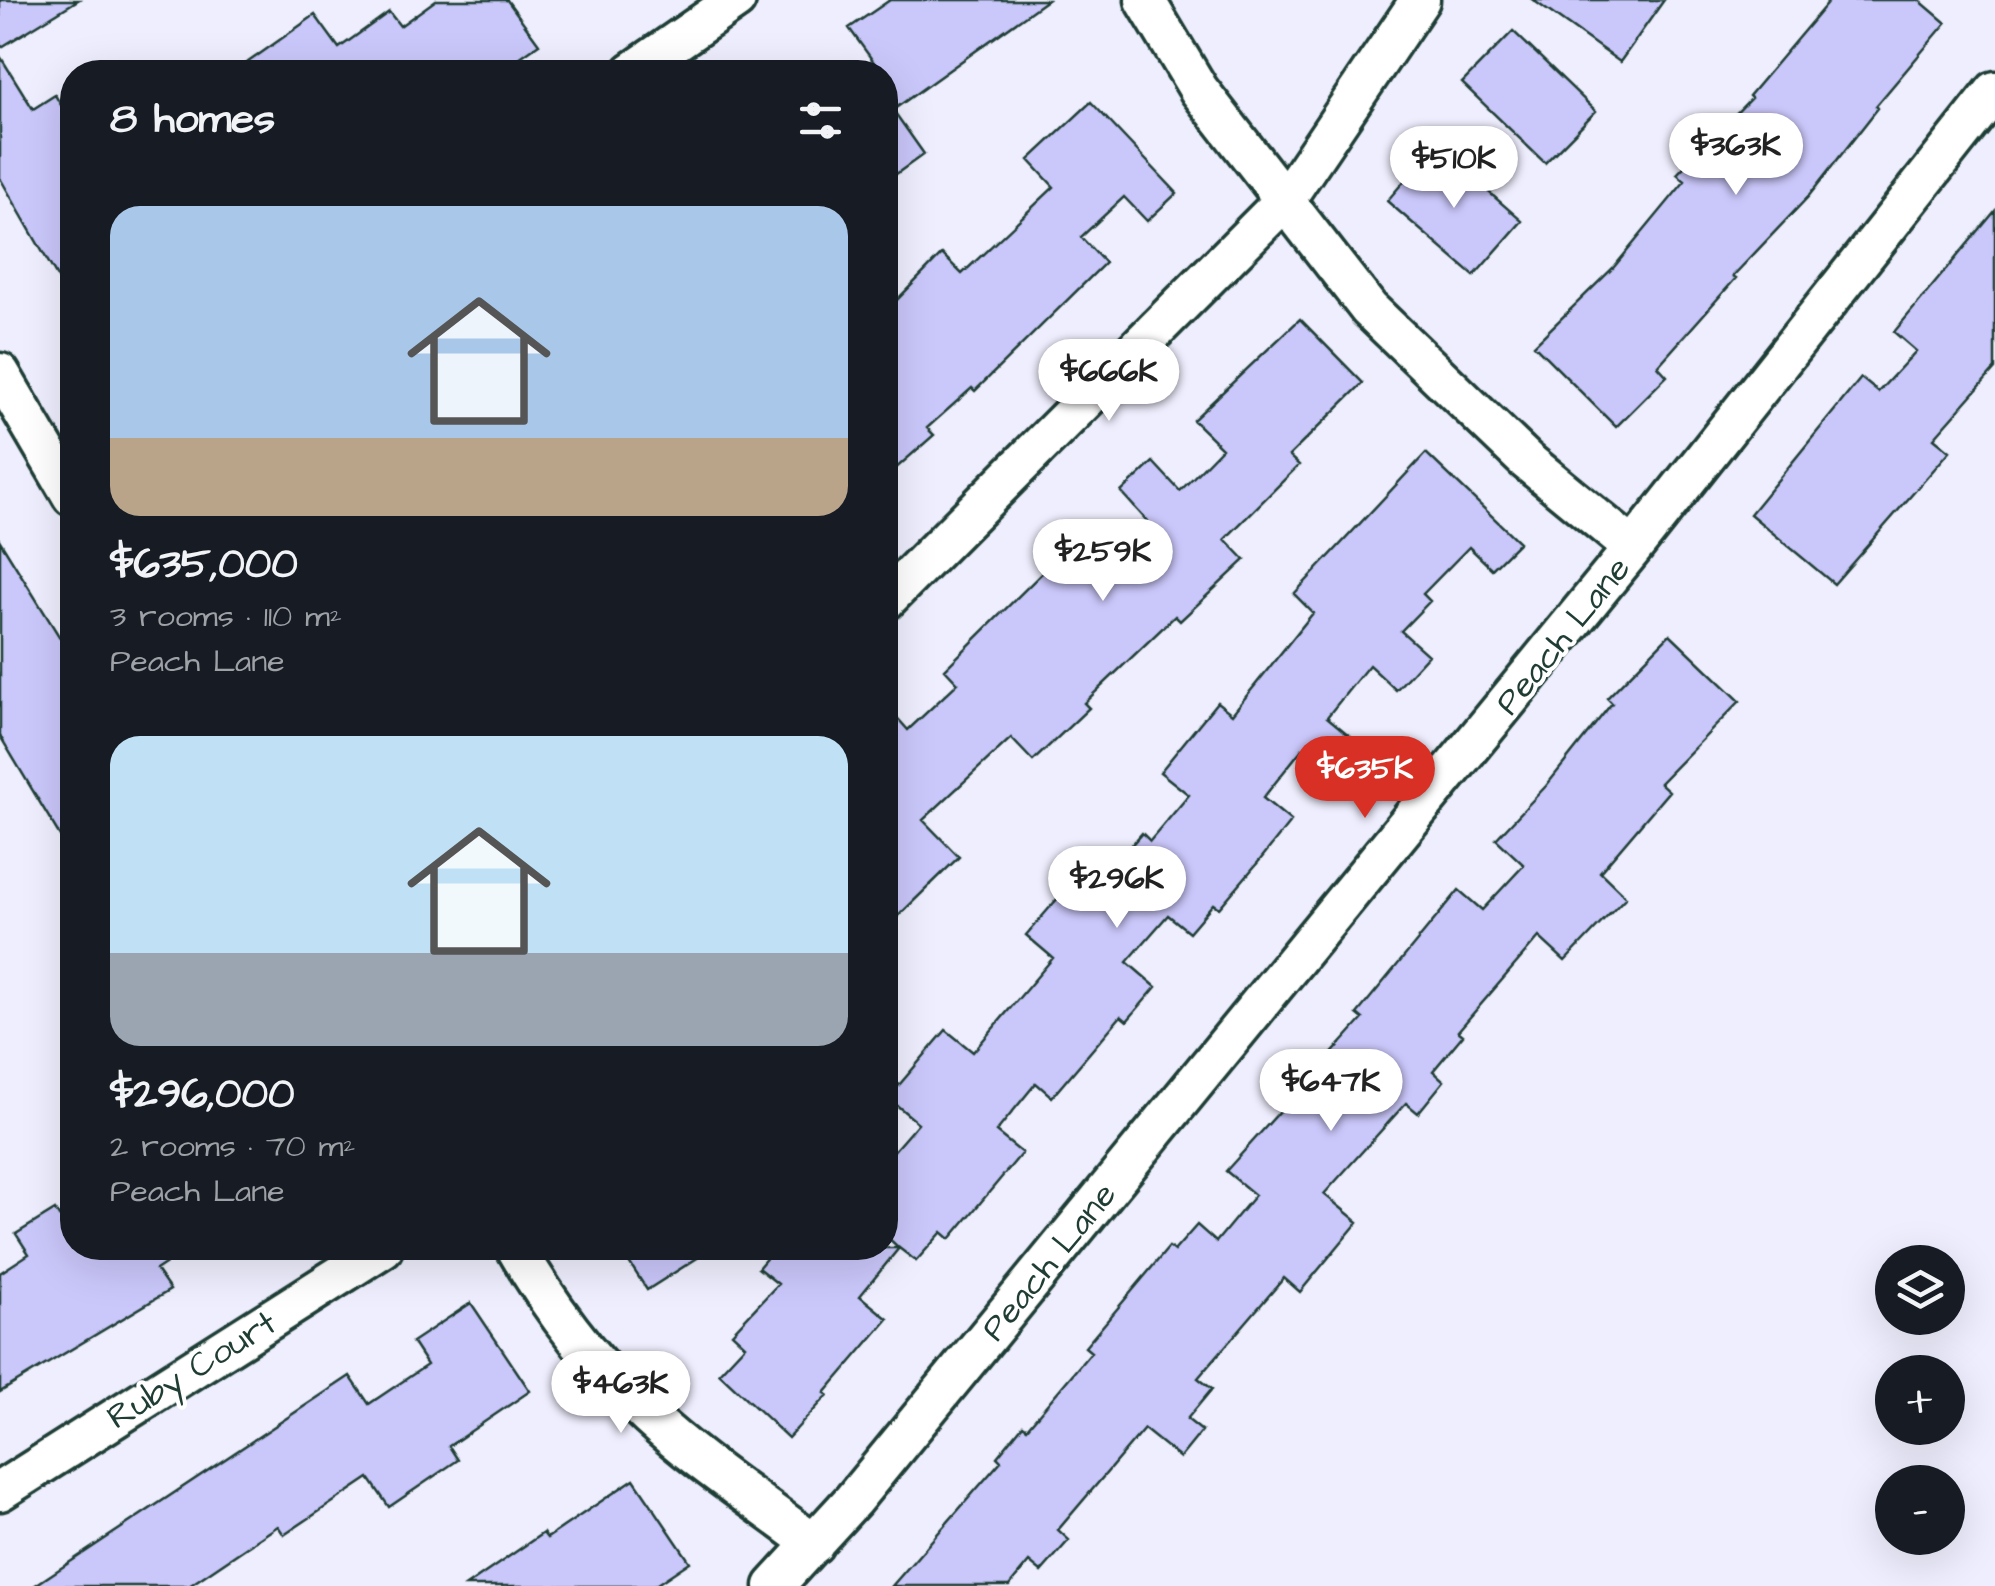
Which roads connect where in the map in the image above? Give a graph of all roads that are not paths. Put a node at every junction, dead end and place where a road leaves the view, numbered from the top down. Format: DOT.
graph roads {
  1 [pos="736,0"];
  2 [pos="1145,0"];
  3 [pos="1420,0"];
  4 [pos="649,60"];
  5 [pos="1995,91"];
  6 [pos="1285,200"];
  7 [pos="0,373"];
  8 [pos="60,476"];
  9 [pos="1633,548"];
  10 [pos="898,587"];
  11 [pos="364,1260"];
  12 [pos="523,1260"];
  13 [pos="0,1491"];
  14 [pos="814,1544"];
  15 [pos="774,1586"];
  1 -- 4 [label="street"];
  2 -- 6 [label="street"];
  3 -- 6 [label="street"];
  5 -- 9 [label="street, Peach Lane"];
  6 -- 9 [label="street"];
  6 -- 10 [label="street"];
  7 -- 8 [label="street"];
  9 -- 14 [label="street, Peach Lane"];
  11 -- 13 [label="street, Ruby Court"];
  12 -- 14 [label="street"];
  14 -- 15 [label="street, Peach Lane"];
}
